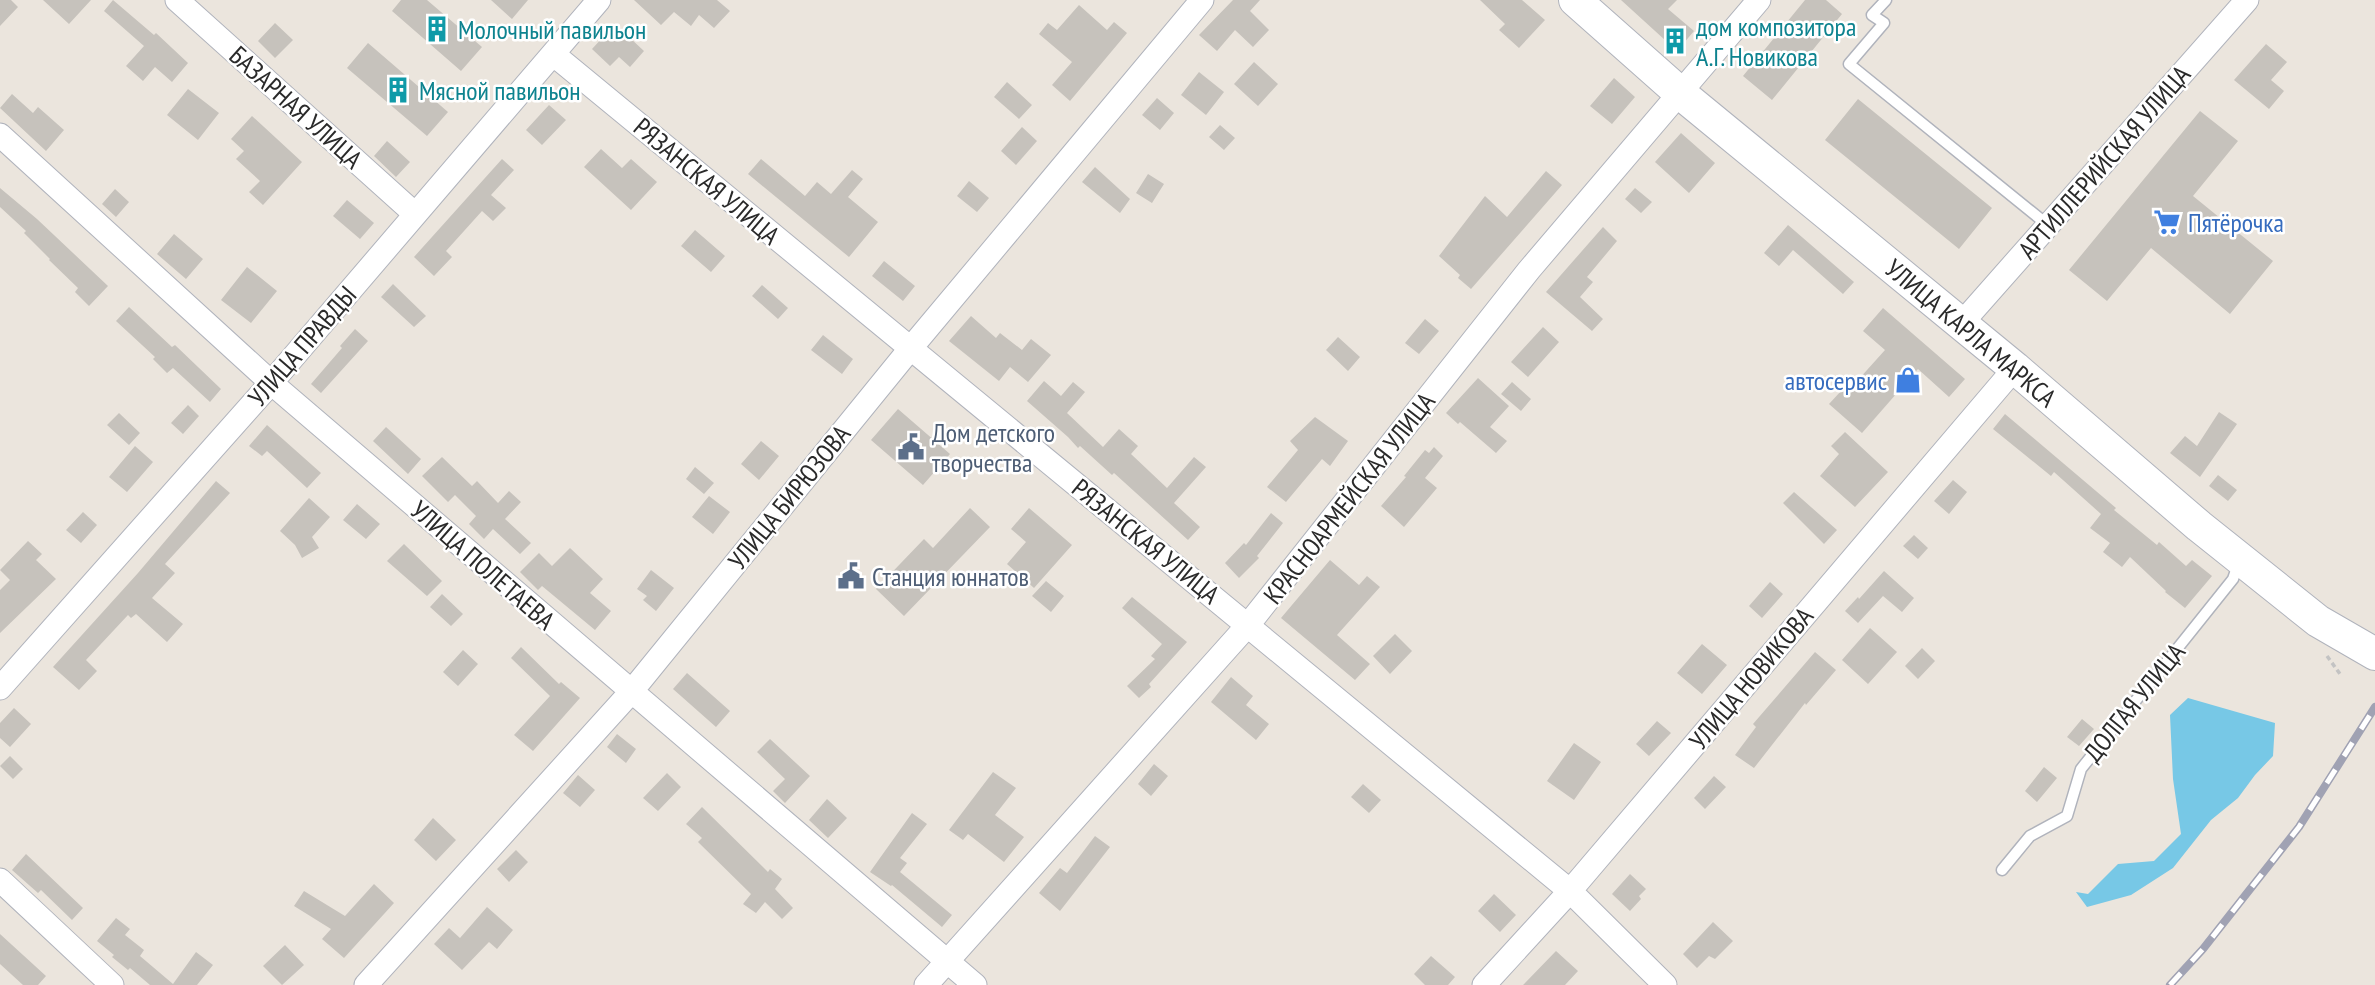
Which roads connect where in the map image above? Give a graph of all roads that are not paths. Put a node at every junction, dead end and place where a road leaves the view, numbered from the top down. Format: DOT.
graph roads {
  1 [pos="177,0"];
  2 [pos="599,0"];
  3 [pos="1202,0"];
  4 [pos="1575,0"];
  5 [pos="1759,0"];
  6 [pos="1885,0"];
  7 [pos="2247,0"];
  8 [pos="553,54"];
  9 [pos="1680,93"];
  10 [pos="0,135"];
  11 [pos="415,214"];
  12 [pos="2049,226"];
  13 [pos="1961,324"];
  14 [pos="910,349"];
  15 [pos="2015,368"];
  16 [pos="271,383"];
  17 [pos="2240,559"];
  18 [pos="1248,625"];
  19 [pos="2375,654"];
  20 [pos="0,688"];
  21 [pos="631,692"];
  22 [pos="2002,870"];
  23 [pos="0,880"];
  24 [pos="1570,891"];
  25 [pos="946,961"];
  26 [pos="112,985"];
  27 [pos="366,985"];
  28 [pos="926,985"];
  29 [pos="975,985"];
  30 [pos="1484,985"];
  31 [pos="1665,985"];
  1 -- 11 [label="street, БАЗАРНАЯ УЛИЦА"];
  2 -- 8 [label="street, УЛИЦА ПРАВДЫ"];
  3 -- 14 [label="street, УЛИЦА БИРЮЗОВА"];
  4 -- 9 [label="main road, УЛИЦА КАРЛА МАРКСА"];
  5 -- 9 [label="street, КРАСНОАРМЕЙСКАЯ УЛИЦА"];
  6 -- 12 [label="lane"];
  7 -- 12 [label="street, АРТИЛЛЕРИЙСКАЯ УЛИЦА"];
  8 -- 11 [label="street, УЛИЦА ПРАВДЫ"];
  8 -- 14 [label="street, РЯЗАНСКАЯ УЛИЦА"];
  9 -- 13 [label="main road, УЛИЦА КАРЛА МАРКСА"];
  9 -- 18 [label="street, КРАСНОАРМЕЙСКАЯ УЛИЦА"];
  10 -- 16 [label="street, УЛИЦА ПОЛЕТАЕВА"];
  11 -- 16 [label="street, УЛИЦА ПРАВДЫ"];
  12 -- 13 [label="street, АРТИЛЛЕРИЙСКАЯ УЛИЦА"];
  13 -- 15 [label="main road, УЛИЦА КАРЛА МАРКСА"];
  14 -- 18 [label="street, РЯЗАНСКАЯ УЛИЦА"];
  14 -- 21 [label="street, УЛИЦА БИРЮЗОВА"];
  15 -- 17 [label="main road, УЛИЦА КАРЛА МАРКСА"];
  15 -- 24 [label="street, УЛИЦА НОВИКОВА"];
  16 -- 20 [label="street, УЛИЦА ПРАВДЫ"];
  16 -- 21 [label="street, УЛИЦА ПОЛЕТАЕВА"];
  17 -- 19 [label="main road, УЛИЦА КАРЛА МАРКСА"];
  17 -- 22 [label="lane, ДОЛГАЯ УЛИЦА"];
  18 -- 24 [label="street, РЯЗАНСКАЯ УЛИЦА"];
  18 -- 25 [label="street, КРАСНОАРМЕЙСКАЯ УЛИЦА"];
  21 -- 25 [label="street, УЛИЦА ПОЛЕТАЕВА"];
  21 -- 27 [label="street, УЛИЦА БИРЮЗОВА"];
  23 -- 26 [label="street"];
  24 -- 30 [label="street, УЛИЦА НОВИКОВА"];
  24 -- 31 [label="street, РЯЗАНСКАЯ УЛИЦА"];
  25 -- 28 [label="street, КРАСНОАРМЕЙСКАЯ УЛИЦА"];
  25 -- 29 [label="street, УЛИЦА ПОЛЕТАЕВА"];
}
